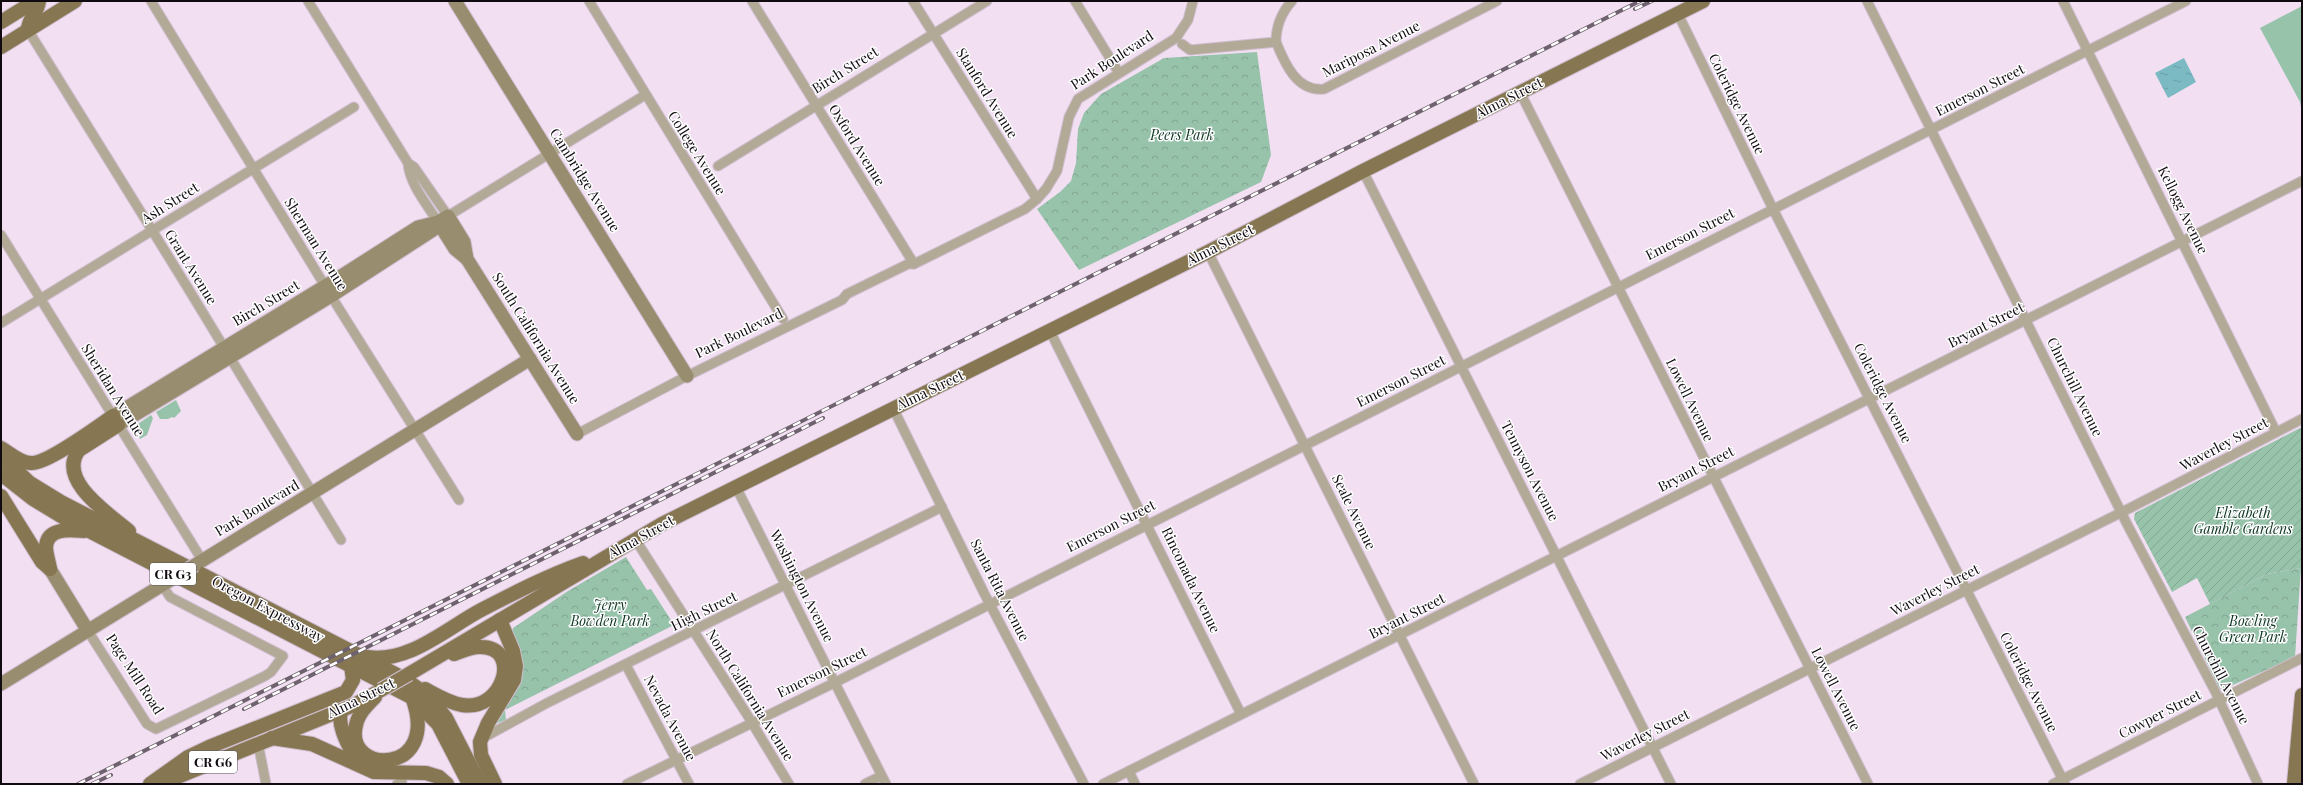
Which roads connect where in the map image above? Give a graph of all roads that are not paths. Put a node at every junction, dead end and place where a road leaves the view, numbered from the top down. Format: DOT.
graph roads {
  1 [pos="35,1"];
  2 [pos="39,1"];
  3 [pos="75,1"];
  4 [pos="151,1"];
  5 [pos="308,1"];
  6 [pos="455,1"];
  7 [pos="588,1"];
  8 [pos="752,1"];
  9 [pos="913,1"];
  10 [pos="987,1"];
  11 [pos="1075,1"];
  12 [pos="1193,1"];
  13 [pos="1292,1"];
  14 [pos="1497,1"];
  15 [pos="1703,1"];
  16 [pos="1868,1"];
  17 [pos="2063,1"];
  18 [pos="2186,1"];
  19 [pos="17,12"];
  20 [pos="1678,14"];
  21 [pos="1,22"];
  22 [pos="28,30"];
  23 [pos="934,34"];
  24 [pos="1276,42"];
  25 [pos="6,44"];
  26 [pos="1182,44"];
  27 [pos="2088,50"];
  28 [pos="1119,72"];
  29 [pos="1520,92"];
  30 [pos="645,95"];
  31 [pos="817,106"];
  32 [pos="354,107"];
  33 [pos="1932,130"];
  34 [pos="549,153"];
  35 [pos="718,166"];
  36 [pos="253,169"];
  37 [pos="1363,171"];
  38 [pos="2302,181"];
  39 [pos="1037,199"];
  40 [pos="1773,209"];
  41 [pos="443,219"];
  42 [pos="152,231"];
  43 [pos="1,235"];
  44 [pos="2183,242"];
  45 [pos="1208,252"];
  46 [pos="914,264"];
  47 [pos="1618,286"];
  48 [pos="328,291"];
  49 [pos="40,298"];
  50 [pos="783,319"];
  51 [pos="2026,320"];
  52 [pos="1,323"];
  53 [pos="1050,331"];
  54 [pos="227,353"];
  55 [pos="530,359"];
  56 [pos="1462,366"];
  57 [pos="687,376"];
  58 [pos="1870,399"];
  59 [pos="893,408"];
  60 [pos="2302,419"];
  61 [pos="116,421"];
  62 [pos="415,430"];
  63 [pos="2276,432"];
  64 [pos="577,434"];
  65 [pos="1306,444"];
  66 [pos="1,448"];
  67 [pos="1,456"];
  68 [pos="1,474"];
  69 [pos="1712,476"];
  70 [pos="736,487"];
  71 [pos="312,494"];
  72 [pos="1,496"];
  73 [pos="459,500"];
  74 [pos="942,507"];
  75 [pos="2122,512"];
  76 [pos="1147,523"];
  77 [pos="90,532"];
  78 [pos="636,539"];
  79 [pos="341,540"];
  80 [pos="144,543"];
  81 [pos="612,553"];
  82 [pos="1557,556"];
  83 [pos="199,562"];
  84 [pos="50,569"];
  85 [pos="167,582"];
  86 [pos="786,585"];
  87 [pos="1967,590"];
  88 [pos="990,603"];
  89 [pos="500,620"];
  90 [pos="88,631"];
  91 [pos="694,631"];
  92 [pos="1400,635"];
  93 [pos="2302,658"];
  94 [pos="353,659"];
  95 [pos="431,662"];
  96 [pos="626,665"];
  97 [pos="1810,669"];
  98 [pos="407,677"];
  99 [pos="834,682"];
  100 [pos="1,684"];
  101 [pos="381,690"];
  102 [pos="2302,695"];
  103 [pos="411,697"];
  104 [pos="2219,700"];
  105 [pos="342,710"];
  106 [pos="1241,714"];
  107 [pos="752,722"];
  108 [pos="264,740"];
  109 [pos="480,742"];
  110 [pos="1653,747"];
  111 [pos="676,759"];
  112 [pos="368,770"];
  113 [pos="1129,771"];
  114 [pos="883,780"];
  115 [pos="2302,781"];
  116 [pos="2064,782"];
  117 [pos="150,784"];
  118 [pos="161,784"];
  119 [pos="266,784"];
  120 [pos="447,784"];
  121 [pos="469,784"];
  122 [pos="480,784"];
  123 [pos="495,784"];
  124 [pos="627,784"];
  125 [pos="689,784"];
  126 [pos="789,784"];
  127 [pos="865,784"];
  128 [pos="1084,784"];
  129 [pos="1103,784"];
  130 [pos="1135,784"];
  131 [pos="1474,784"];
  132 [pos="1580,784"];
  133 [pos="1671,784"];
  134 [pos="1868,784"];
  135 [pos="2053,784"];
  136 [pos="2258,784"];
  137 [pos="2295,784"];
  1 -- 19 [label="main road"];
  2 -- 22 [label="main road"];
  3 -- 22 [label="main road"];
  4 -- 36 [label="street, Sherman Avenue"];
  5 -- 41 [label="street, South California Avenue"];
  6 -- 34 [label="street, Cambridge Avenue"];
  7 -- 30 [label="street, College Avenue"];
  8 -- 31 [label="street, Oxford Avenue"];
  9 -- 23 [label="street, Stanford Avenue"];
  10 -- 23 [label="street, Birch Street"];
  11 -- 28 [label="street"];
  12 -- 28 [label="street, Park Boulevard"];
  13 -- 24 [label="street"];
  14 -- 24 [label="street, Mariposa Avenue"];
  15 -- 20 [label="main road, Alma Street"];
  16 -- 33 [label="street, Churchill Avenue"];
  17 -- 27 [label="street, Kellogg Avenue"];
  18 -- 27 [label="street, Emerson Street"];
  19 -- 21 [label="main road"];
  19 -- 25 [label="main road"];
  20 -- 29 [label="main road, Alma Street"];
  20 -- 40 [label="street, Coleridge Avenue"];
  22 -- 25 [label="main road"];
  22 -- 42 [label="street, Grant Avenue"];
  23 -- 31 [label="street, Birch Street"];
  23 -- 39 [label="street, Stanford Avenue"];
  24 -- 26 [label="street"];
  27 -- 33 [label="street, Emerson Street"];
  27 -- 44 [label="street, Kellogg Avenue"];
  28 -- 39 [label="street, Park Boulevard"];
  29 -- 37 [label="main road, Alma Street"];
  29 -- 47 [label="street, Lowell Avenue"];
  30 -- 34 [label="street, Birch Street"];
  30 -- 50 [label="street, College Avenue"];
  31 -- 35 [label="street, Birch Street"];
  31 -- 46 [label="street, Oxford Avenue"];
  32 -- 36 [label="street, Ash Street"];
  33 -- 40 [label="street, Emerson Street"];
  33 -- 51 [label="street, Churchill Avenue"];
  34 -- 41 [label="street, Birch Street"];
  34 -- 57 [label="street, Cambridge Avenue"];
  36 -- 42 [label="street, Ash Street"];
  36 -- 48 [label="street, Sherman Avenue"];
  37 -- 45 [label="main road, Alma Street"];
  37 -- 56 [label="street, Tennyson Avenue"];
  38 -- 44 [label="street, Bryant Street"];
  39 -- 46 [label="street, Park Boulevard"];
  40 -- 47 [label="street, Emerson Street"];
  40 -- 58 [label="street, Coleridge Avenue"];
  41 -- 48 [label="street, Birch Street"];
  41 -- 55 [label="street, South California Avenue"];
  42 -- 49 [label="street, Ash Street"];
  42 -- 54 [label="street, Grant Avenue"];
  43 -- 49 [label="street, Sheridan Avenue"];
  44 -- 51 [label="street, Bryant Street"];
  44 -- 63 [label="street, Kellogg Avenue"];
  45 -- 53 [label="main road, Alma Street"];
  45 -- 65 [label="street, Seale Avenue"];
  46 -- 57 [label="street, Park Boulevard"];
  47 -- 56 [label="street, Emerson Street"];
  47 -- 69 [label="street, Lowell Avenue"];
  48 -- 54 [label="street, Birch Street"];
  48 -- 62 [label="street, Sherman Avenue"];
  49 -- 52 [label="street, Ash Street"];
  49 -- 61 [label="street, Sheridan Avenue"];
  51 -- 58 [label="street, Bryant Street"];
  51 -- 75 [label="street, Churchill Avenue"];
  53 -- 59 [label="main road, Alma Street"];
  53 -- 76 [label="street, Rinconada Avenue"];
  54 -- 61 [label="street, Birch Street"];
  54 -- 71 [label="street, Grant Avenue"];
  55 -- 62 [label="street, Park Boulevard"];
  55 -- 64 [label="street, South California Avenue"];
  56 -- 65 [label="street, Emerson Street"];
  56 -- 82 [label="street, Tennyson Avenue"];
  57 -- 64 [label="street, Park Boulevard"];
  58 -- 69 [label="street, Bryant Street"];
  58 -- 87 [label="street, Coleridge Avenue"];
  59 -- 70 [label="main road, Alma Street"];
  59 -- 74 [label="street, Santa Rita Avenue"];
  60 -- 63 [label="street, Waverley Street"];
  61 -- 66 [label="main road"];
  61 -- 80 [label="main road"];
  61 -- 83 [label="street, Sheridan Avenue"];
  62 -- 71 [label="street, Park Boulevard"];
  62 -- 73 [label="street, Sherman Avenue"];
  63 -- 75 [label="street, Waverley Street"];
  65 -- 76 [label="street, Emerson Street"];
  65 -- 92 [label="street, Seale Avenue"];
  67 -- 80 [label="main road, Oregon Expressway / CR G3"];
  68 -- 77 [label="main road, Oregon Expressway / CR G3"];
  69 -- 82 [label="street, Bryant Street"];
  69 -- 97 [label="street, Lowell Avenue"];
  70 -- 78 [label="main road, Alma Street"];
  70 -- 86 [label="street, Washington Avenue"];
  71 -- 79 [label="street, Grant Avenue"];
  71 -- 83 [label="street, Park Boulevard"];
  72 -- 84 [label="main road"];
  74 -- 86 [label="street, High Street"];
  74 -- 88 [label="street, Santa Rita Avenue"];
  75 -- 87 [label="street, Waverley Street"];
  75 -- 104 [label="street, Churchill Avenue"];
  76 -- 88 [label="street, Emerson Street"];
  76 -- 106 [label="street, Rinconada Avenue"];
  77 -- 84 [label="main road"];
  77 -- 94 [label="main road, Oregon Expressway / CR G3"];
  78 -- 81 [label="main road, Alma Street"];
  78 -- 91 [label="street, North California Avenue"];
  80 -- 94 [label="main road, Oregon Expressway / CR G3"];
  81 -- 89 [label="main road, Alma Street"];
  81 -- 94 [label="main road"];
  82 -- 92 [label="street, Bryant Street"];
  82 -- 110 [label="street, Tennyson Avenue"];
  83 -- 85 [label="street, Park Boulevard, bridge"];
  84 -- 90 [label="street, Page Mill Road"];
  85 -- 90 [label="street, Park Boulevard"];
  85 -- 90 [label="street, Page Mill Road"];
  86 -- 91 [label="street, High Street"];
  86 -- 99 [label="street, Washington Avenue"];
  87 -- 97 [label="street, Waverley Street"];
  87 -- 116 [label="street, Coleridge Avenue"];
  88 -- 99 [label="street, Emerson Street"];
  88 -- 128 [label="street, Santa Rita Avenue"];
  89 -- 95 [label="main road, Alma Street / CR G6"];
  89 -- 109 [label="main road"];
  90 -- 100 [label="street, Park Boulevard"];
  91 -- 96 [label="street, High Street"];
  91 -- 107 [label="street, North California Avenue"];
  92 -- 106 [label="street, Bryant Street"];
  92 -- 131 [label="street, Seale Avenue"];
  93 -- 104 [label="street, Cowper Street"];
  94 -- 98 [label="main road, Oregon Expressway / CR G3"];
  94 -- 103 [label="main road, Oregon Expressway / CR G3"];
  94 -- 117 [label="main road"];
  95 -- 98 [label="main road, Alma Street / CR G6"];
  95 -- 98 [label="main road"];
  96 -- 109 [label="street, High Street"];
  96 -- 111 [label="street, Nevada Avenue"];
  97 -- 110 [label="street, Waverley Street"];
  97 -- 134 [label="street, Lowell Avenue"];
  98 -- 101 [label="main road, Alma Street / CR G6, bridge"];
  98 -- 122 [label="main road, Oregon Expressway / CR G3"];
  99 -- 107 [label="street, Emerson Street"];
  99 -- 114 [label="street, Washington Avenue"];
  101 -- 103 [label="main road"];
  101 -- 105 [label="main road, Alma Street / CR G6"];
  102 -- 137 [label="main road"];
  103 -- 121 [label="main road, Oregon Expressway / CR G3"];
  104 -- 116 [label="street, Cowper Street"];
  104 -- 136 [label="street, Churchill Avenue"];
  105 -- 108 [label="main road, Alma Street / CR G6"];
  105 -- 112 [label="main road"];
  106 -- 113 [label="street, Bryant Street"];
  107 -- 111 [label="street, Emerson Street"];
  107 -- 126 [label="street, North California Avenue"];
  108 -- 112 [label="main road"];
  108 -- 118 [label="main road, Alma Street / CR G6"];
  108 -- 119 [label="street"];
  109 -- 123 [label="main road"];
  110 -- 132 [label="street, Waverley Street"];
  110 -- 133 [label="street, Tennyson Avenue"];
  111 -- 124 [label="street, Emerson Street"];
  111 -- 125 [label="street, Nevada Avenue"];
  112 -- 120 [label="main road"];
  113 -- 129 [label="street, Bryant Street"];
  113 -- 130 [label="street"];
  114 -- 127 [label="street"];
  115 -- 137 [label="street"];
  116 -- 135 [label="street, Cowper Street"];
}
